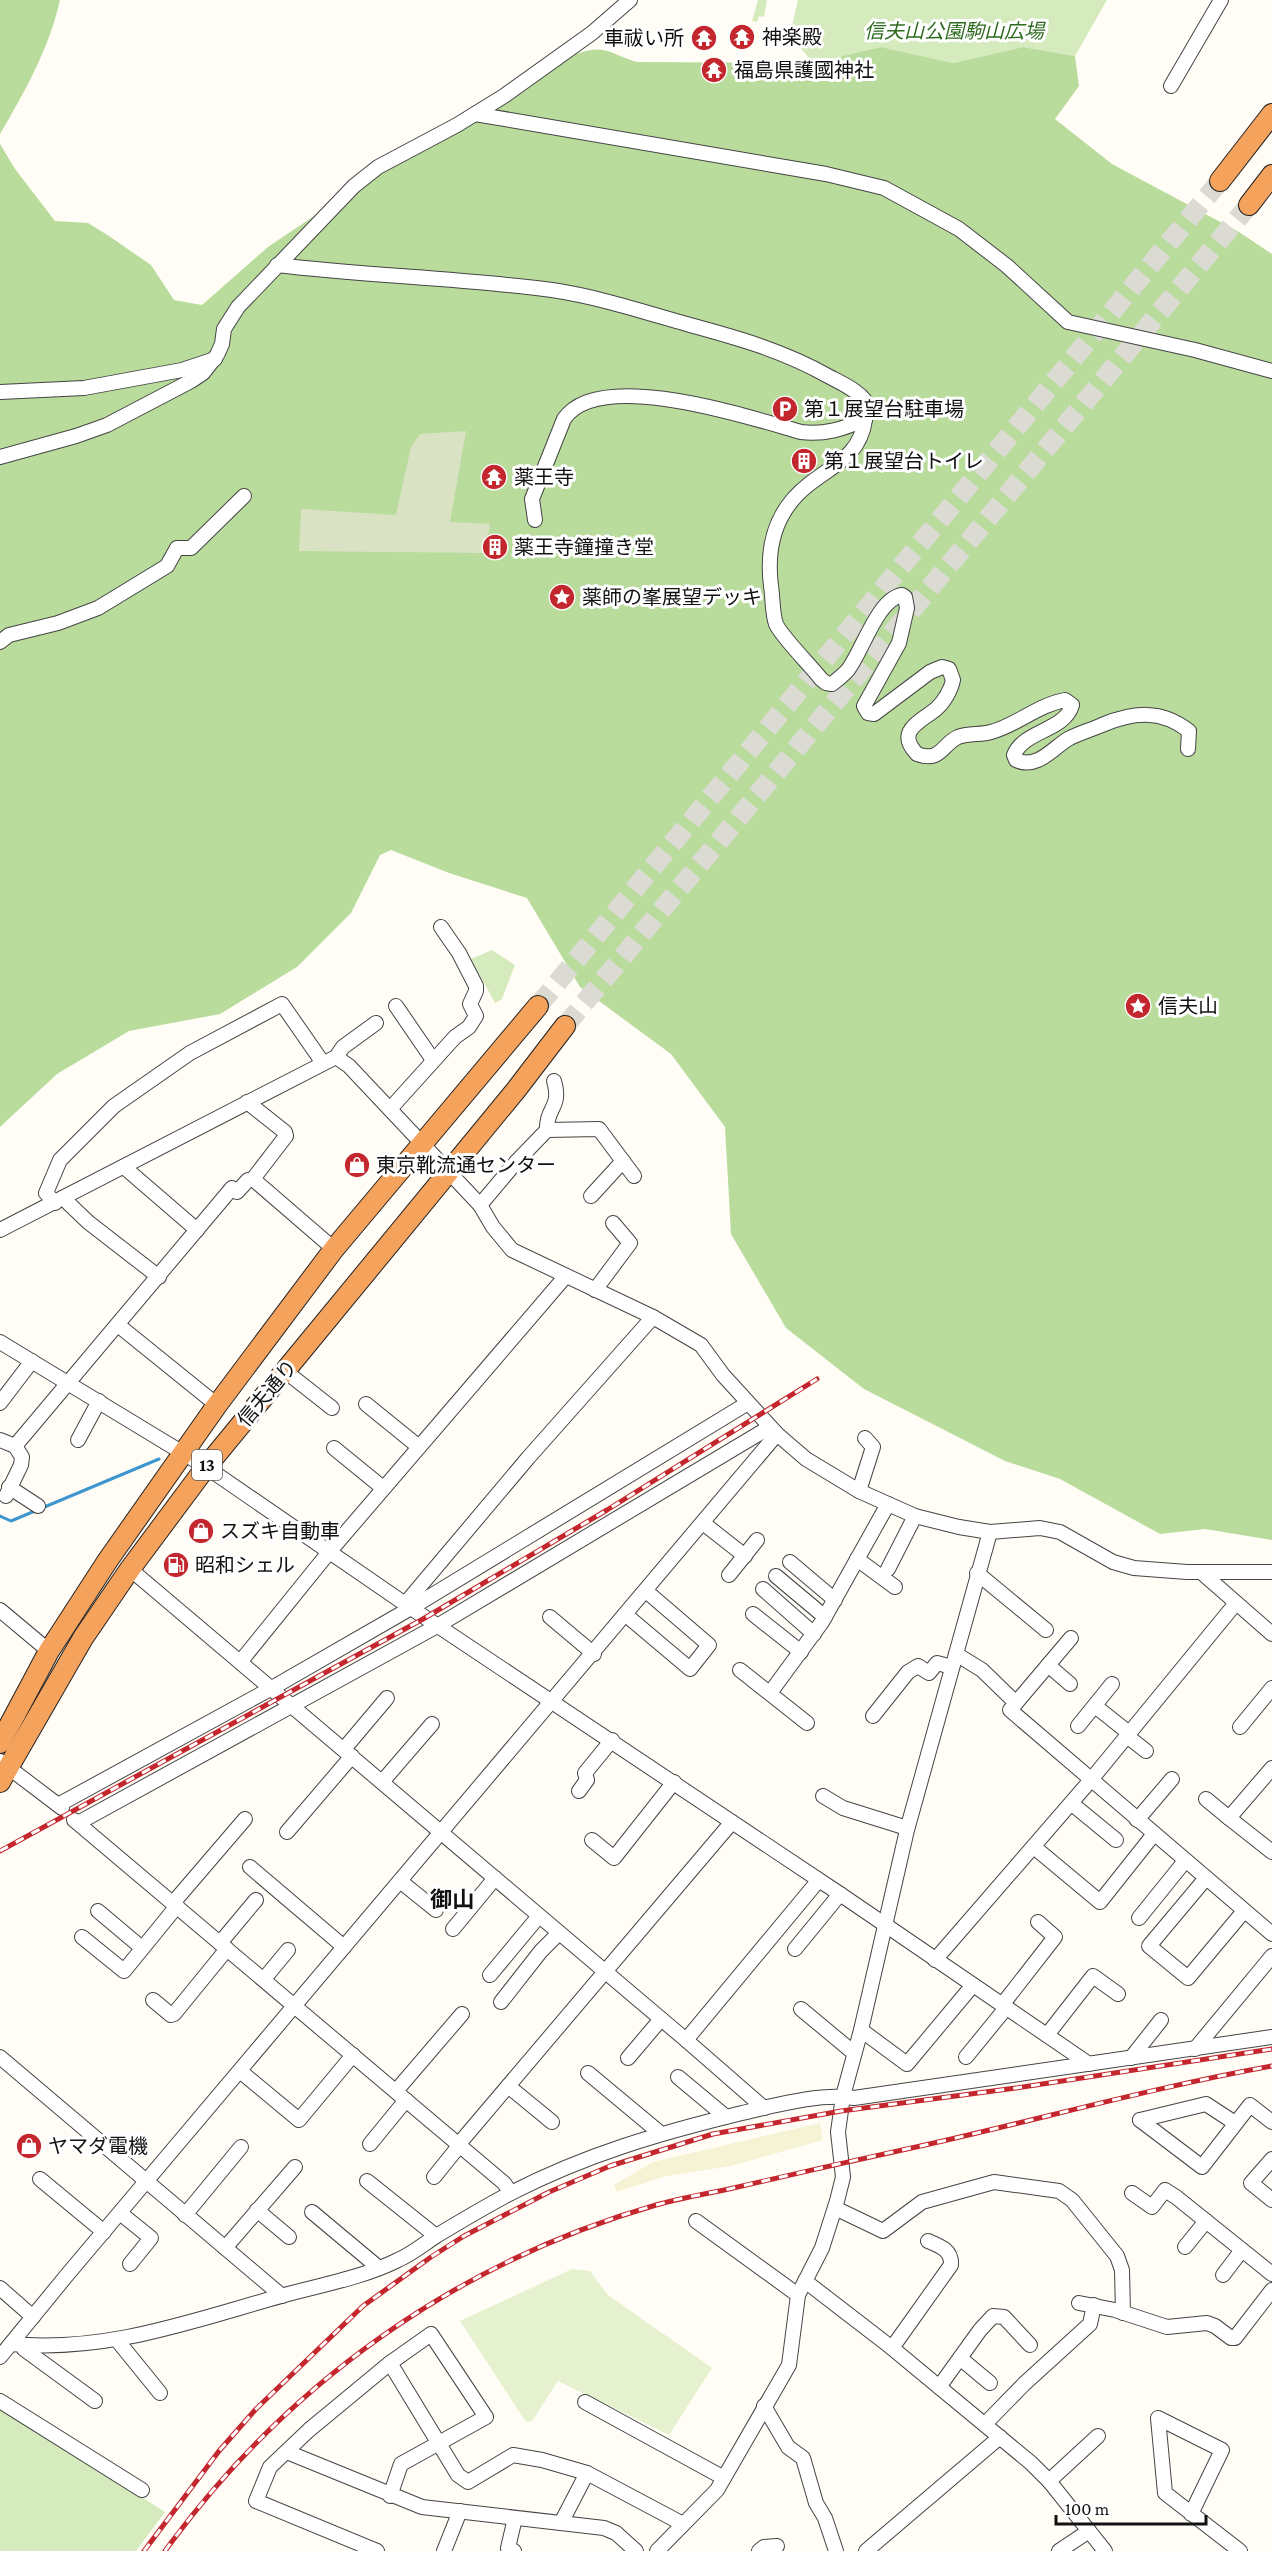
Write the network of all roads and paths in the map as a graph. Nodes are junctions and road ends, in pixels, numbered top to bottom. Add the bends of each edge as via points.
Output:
1 (630, 0) edge
2 (1221, 0) edge
3 (1171, 86) dead end
4 (475, 114) junction
5 (1272, 114) edge
6 (1272, 175) edge
7 (1220, 181) tunnel mouth
8 (1249, 205) tunnel mouth
9 (277, 265) junction
10 (215, 359) junction
11 (1272, 371) edge
12 (0, 392) edge
13 (865, 419) junction
14 (0, 457) edge
15 (244, 496) dead end
16 (535, 520) dead end
17 (0, 642) edge
18 (1188, 749) dead end
19 (441, 927) dead end
20 (396, 1006) dead end
21 (538, 1006) tunnel mouth
22 (376, 1023) dead end
23 (565, 1026) tunnel mouth
24 (336, 1057) junction
25 (433, 1060) junction
26 (323, 1063) junction
27 (554, 1081) dead end
28 (247, 1102) junction
29 (390, 1109) junction
30 (547, 1130) junction
31 (422, 1145) junction
32 (623, 1161) junction
33 (124, 1167) junction
34 (448, 1172) junction
35 (634, 1176) dead end
36 (254, 1179) junction
37 (591, 1196) dead end
38 (59, 1200) junction
39 (480, 1205) junction
40 (613, 1223) dead end
41 (0, 1230) edge
42 (197, 1230) junction
43 (334, 1249) junction
44 (159, 1277) junction
45 (565, 1277) junction
46 (595, 1290) junction
47 (653, 1317) junction
48 (118, 1325) junction
49 (0, 1342) edge
50 (32, 1361) junction
51 (285, 1371) junction
52 (69, 1382) junction
53 (99, 1401) junction
54 (0, 1403) edge
55 (748, 1403) junction
56 (366, 1404) dead end
57 (217, 1405) junction
58 (332, 1408) dead end
59 (774, 1431) junction
60 (865, 1438) dead end
61 (0, 1440) edge
62 (78, 1440) dead end
63 (15, 1446) junction
64 (419, 1447) junction
65 (334, 1448) dead end
66 (182, 1454) junction
67 (206, 1467) junction
68 (383, 1488) junction
69 (859, 1491) junction
70 (888, 1504) junction
71 (38, 1506) dead end
72 (915, 1516) junction
73 (703, 1523) junction
74 (990, 1532) junction
75 (757, 1540) dead end
76 (330, 1551) junction
77 (745, 1556) junction
78 (857, 1559) junction
79 (790, 1562) dead end
80 (130, 1569) junction
81 (888, 1569) dead end
82 (1201, 1572) junction
83 (1272, 1572) edge
84 (977, 1573) junction
85 (729, 1575) dead end
86 (776, 1576) dead end
87 (896, 1587) dead end
88 (763, 1589) dead end
89 (646, 1591) junction
90 (835, 1600) junction
91 (1236, 1603) junction
92 (408, 1606) junction
93 (0, 1610) edge
94 (753, 1614) dead end
95 (626, 1615) junction
96 (550, 1617) dead end
97 (825, 1617) junction
98 (437, 1626) junction
99 (1046, 1630) dead end
100 (814, 1634) junction
101 (1272, 1634) edge
102 (1071, 1638) dead end
103 (49, 1651) junction
104 (801, 1652) junction
105 (594, 1654) junction
106 (241, 1661) junction
107 (954, 1661) junction
108 (1048, 1665) junction
109 (740, 1670) dead end
110 (1070, 1684) dead end
111 (1112, 1684) dead end
112 (272, 1688) junction
113 (1272, 1688) edge
114 (770, 1693) junction
115 (387, 1698) dead end
116 (553, 1701) junction
117 (1016, 1703) junction
118 (293, 1705) junction
119 (1095, 1706) junction
120 (873, 1716) dead end
121 (807, 1723) dead end
122 (432, 1724) dead end
123 (1078, 1726) dead end
124 (1240, 1727) dead end
125 (1128, 1734) junction
126 (612, 1740) junction
127 (0, 1743) edge
128 (1146, 1751) dead end
129 (348, 1753) junction
130 (1272, 1768) edge
131 (3, 1770) edge
132 (1172, 1779) dead end
133 (1090, 1781) junction
134 (382, 1782) junction
135 (674, 1782) junction
136 (579, 1791) dead end
137 (823, 1796) dead end
138 (1206, 1799) dead end
139 (1071, 1803) junction
140 (245, 1818) dead end
141 (1229, 1818) junction
142 (1137, 1820) junction
143 (732, 1822) junction
144 (907, 1828) junction
145 (287, 1832) dead end
146 (441, 1833) junction
147 (1154, 1834) junction
148 (592, 1840) dead end
149 (1116, 1840) dead end
150 (1034, 1847) junction
151 (1272, 1852) edge
152 (1185, 1860) junction
153 (250, 1867) dead end
154 (495, 1878) junction
155 (1206, 1878) junction
156 (400, 1881) junction
157 (818, 1881) junction
158 (840, 1894) junction
159 (256, 1900) dead end
160 (175, 1905) junction
161 (436, 1910) dead end
162 (98, 1911) dead end
163 (1244, 1911) junction
164 (539, 1916) junction
165 (1139, 1918) dead end
166 (1038, 1922) dead end
167 (885, 1924) junction
168 (453, 1929) dead end
169 (559, 1933) junction
170 (1272, 1934) edge
171 (82, 1937) dead end
172 (224, 1946) junction
173 (344, 1947) junction
174 (142, 1948) junction
175 (795, 1948) dead end
176 (288, 1950) dead end
177 (1272, 1956) edge
178 (935, 1960) junction
179 (604, 1972) junction
180 (490, 1975) dead end
181 (264, 1979) junction
182 (973, 1985) junction
183 (1118, 1994) dead end
184 (153, 2000) dead end
185 (501, 2002) dead end
186 (295, 2006) junction
187 (1004, 2007) junction
188 (801, 2009) dead end
189 (462, 2013) dead end
190 (661, 2019) junction
191 (1161, 2020) dead end
192 (861, 2030) junction
193 (1047, 2035) junction
194 (1272, 2037) edge
195 (686, 2040) junction
196 (1195, 2049) junction
197 (854, 2053) junction
198 (353, 2055) junction
199 (0, 2057) edge
200 (966, 2057) dead end
201 (628, 2058) dead end
202 (1131, 2058) junction
203 (1089, 2064) junction
204 (240, 2071) junction
205 (588, 2073) dead end
206 (678, 2077) dead end
207 (508, 2086) junction
208 (401, 2095) junction
209 (843, 2096) junction
210 (764, 2108) junction
211 (726, 2117) junction
212 (552, 2122) dead end
213 (1272, 2122) edge
214 (1235, 2123) junction
215 (660, 2133) junction
216 (370, 2144) dead end
217 (459, 2145) junction
218 (241, 2147) dead end
219 (1272, 2159) edge
220 (295, 2167) dead end
221 (434, 2177) dead end
222 (40, 2179) dead end
223 (367, 2181) dead end
224 (146, 2182) junction
225 (511, 2193) junction
226 (1132, 2193) dead end
227 (1272, 2200) edge
228 (835, 2208) junction
229 (258, 2211) junction
230 (312, 2212) dead end
231 (120, 2213) junction
232 (185, 2215) junction
233 (696, 2221) dead end
234 (1206, 2221) junction
235 (104, 2232) junction
236 (290, 2236) dead end
237 (436, 2236) junction
238 (928, 2241) dead end
239 (1185, 2247) dead end
240 (225, 2248) junction
241 (1242, 2250) junction
242 (130, 2264) dead end
243 (379, 2268) junction
244 (1272, 2274) edge
245 (1223, 2275) dead end
246 (805, 2281) junction
247 (0, 2288) edge
248 (1272, 2290) edge
249 (798, 2295) junction
250 (282, 2296) junction
251 (1079, 2303) dead end
252 (1094, 2305) junction
253 (1123, 2313) junction
254 (33, 2317) junction
255 (117, 2340) junction
256 (17, 2344) junction
257 (1030, 2345) dead end
258 (892, 2348) junction
259 (0, 2357) edge
260 (960, 2358) junction
261 (390, 2363) junction
262 (990, 2383) dead end
263 (939, 2387) junction
264 (160, 2393) dead end
265 (0, 2401) edge
266 (95, 2401) dead end
267 (585, 2402) dead end
268 (764, 2406) junction
269 (985, 2424) junction
270 (1098, 2436) dead end
271 (1000, 2437) junction
272 (439, 2442) junction
273 (287, 2452) junction
274 (587, 2474) junction
275 (724, 2478) junction
276 (1049, 2481) junction
277 (142, 2490) dead end
278 (390, 2496) junction
279 (460, 2511) junction
280 (1191, 2514) junction
281 (515, 2518) junction
282 (561, 2523) junction
283 (683, 2524) junction
284 (1089, 2530) junction
285 (754, 2535) dead end
286 (767, 2548) edge
287 (377, 2551) edge
288 (444, 2551) edge
289 (514, 2551) edge
290 (636, 2551) edge
291 (657, 2551) edge
292 (836, 2551) edge
293 (866, 2551) edge
294 (1059, 2551) edge
295 (1105, 2551) edge
296 (1240, 2551) edge

1 - 4 street via 592,33
2 - 3 street
4 - 9 street via 378,167 354,186
4 - 11 street via 826,174 884,188 959,229 1007,266 1068,322
5 - 7 highway
6 - 8 highway
9 - 10 street via 238,307 224,329
9 - 13 street via 490,283 601,300 785,353 866,401 869,410
10 - 12 street via 182,370 84,388
10 - 14 street via 191,381 107,425
13 - 16 street via 817,434 673,400 639,396 592,399 570,411 564,419 532,499
13 - 18 street via 861,437 839,465 807,486 794,500 778,522 769,551 775,622 821,679 832,684 848,670 878,617 892,599 902,595 907,608 899,643 864,706 874,714 930,672 942,667 949,669 953,680 944,699 909,733 912,747 918,753 938,754 958,737 992,732 1065,700 1072,705 1066,716 1024,741 1016,750 1016,760 1034,762 1071,738 1121,717 1142,714 1179,723 1189,731
15 - 17 street via 202,539 191,548 177,548 167,566 134,588 98,608 9,635
19 - 25 street via 476,986 470,1004 476,1016
20 - 25 street
21 - 31 highway, 信夫通り / 13
22 - 24 street via 343,1047
23 - 34 highway, 信夫通り / 13
24 - 26 street
24 - 29 street via 350,1066
25 - 29 street
26 - 28 street
26 - 38 street via 282,1004 222,1034 114,1106 60,1160 46,1192
27 - 30 street via 558,1095
28 - 33 street
28 - 36 street via 286,1136
29 - 31 street
30 - 32 street via 599,1129
30 - 39 street
31 - 34 street
31 - 43 highway, 信夫通り / 13
32 - 35 street
32 - 37 street
33 - 38 street
33 - 42 street
34 - 39 street
34 - 51 highway, 信夫通り / 13
36 - 42 street via 237,1192 232,1188
36 - 43 street
38 - 41 street
38 - 44 street
39 - 45 street via 512,1250
40 - 46 street via 630,1243
42 - 44 street
43 - 57 highway, 信夫通り / 13
44 - 48 street
45 - 46 street
45 - 64 street
46 - 47 street
47 - 55 street via 701,1345
47 - 92 street via 528,1458
48 - 52 street
48 - 57 street
49 - 50 street
50 - 52 street
50 - 54 street
51 - 58 street
51 - 67 highway, 信夫通り / 13
52 - 53 street
52 - 63 street
53 - 62 street
53 - 66 street
55 - 59 street
55 - 92 street
56 - 64 street
57 - 66 highway, 信夫通り / 13
59 - 69 street via 820,1469
59 - 73 street
59 - 98 street
60 - 69 street via 873,1447
61 - 63 street
63 - 71 street via 22,1460 7,1491
64 - 68 street
65 - 68 street
66 - 67 street
66 - 103 highway, 信夫通り / 13
67 - 76 street
67 - 80 highway, 信夫通り / 13
68 - 76 street
69 - 70 street
70 - 72 street
70 - 78 street
72 - 74 street
72 - 81 street
73 - 77 street
73 - 89 street
74 - 82 street via 1040,1528 1067,1536 1113,1563 1157,1571
74 - 84 street
75 - 77 street
76 - 92 street
76 - 106 street
77 - 85 street
78 - 87 street
78 - 90 street
79 - 90 street
80 - 106 street
80 - 131 highway, 信夫通り / 13
82 - 83 street
82 - 91 street
84 - 99 street
84 - 107 street
86 - 97 street
88 - 100 street
89 - 95 street
89 - 95 street via 709,1645 690,1669
90 - 97 street
91 - 101 street
91 - 125 street
92 - 98 street
92 - 112 street
93 - 103 street
94 - 104 street
95 - 105 street
96 - 105 street
97 - 100 street
98 - 116 street
98 - 118 street
100 - 104 street
102 - 108 street
103 - 127 highway, 信夫通り / 13
104 - 114 street
105 - 116 street
106 - 112 street
107 - 117 street via 982,1670
107 - 120 street via 937,1663 929,1673 918,1666 908,1672
107 - 144 street
108 - 110 street
108 - 117 street
109 - 114 street
111 - 119 street
112 - 118 street
112 - 131 street via 60,1806
113 - 124 street
114 - 121 street
115 - 129 street
116 - 126 street
116 - 146 street
117 - 133 street via 1010,1710
118 - 129 street
118 - 160 street via 76,1821
119 - 123 street
119 - 125 street
122 - 134 street
125 - 128 street
125 - 133 street
126 - 135 street
126 - 136 street via 585,1773 587,1780
129 - 134 street
129 - 145 street
130 - 141 street
132 - 142 street
133 - 139 street
133 - 142 street
134 - 146 street
135 - 143 street
135 - 148 street via 614,1858
137 - 144 street via 843,1808
138 - 141 street
139 - 149 street
139 - 150 street
140 - 160 street
141 - 151 street
142 - 147 street
143 - 157 street
143 - 179 street
144 - 167 street
146 - 154 street
146 - 156 street
147 - 150 street via 1100,1902
147 - 152 street
150 - 178 street
152 - 155 street
152 - 165 street
153 - 173 street
154 - 164 street
154 - 168 street
155 - 163 street
155 - 163 street via 1149,1946 1188,1978
156 - 161 street
156 - 173 street
157 - 158 street
157 - 195 street
158 - 167 street
158 - 175 street
159 - 172 street
160 - 172 street
160 - 174 street
162 - 174 street
163 - 170 street
164 - 169 street
164 - 180 street
166 - 187 street via 1055,1938
167 - 178 street
167 - 192 street
169 - 179 street
169 - 185 street
171 - 174 street via 124,1971
172 - 181 street
172 - 184 street via 174,2014
173 - 186 street
176 - 181 street
177 - 196 street
178 - 182 street
179 - 190 street
179 - 207 street
181 - 186 street
182 - 187 street
182 - 192 street via 907,2064
183 - 193 street via 1093,1976
186 - 198 street
186 - 204 street
187 - 193 street
187 - 200 street
188 - 197 street
189 - 208 street
190 - 195 street
190 - 201 street
191 - 202 street
192 - 197 street
193 - 203 street
194 - 196 street
195 - 210 street
196 - 202 street
197 - 209 street
198 - 204 street via 299,2120
198 - 208 street
199 - 224 street
202 - 203 street
203 - 209 street via 854,2098
204 - 224 street
205 - 215 street
206 - 211 street
207 - 212 street
207 - 217 street
208 - 216 street
208 - 217 street
209 - 210 street
209 - 228 street via 838,2132 843,2177
210 - 211 street
211 - 215 street
213 - 214 street via 1250,2105
214 - 214 street via 1202,2167 1140,2120 1206,2104
215 - 225 street via 609,2149
217 - 221 street
217 - 225 street
218 - 232 street
219 - 227 street via 1251,2183
220 - 229 street
222 - 235 street
223 - 237 street
224 - 231 street
224 - 232 street
225 - 237 street
226 - 234 street via 1152,2207 1165,2190
228 - 246 street via 822,2248
228 - 253 street via 883,2231 922,2202 994,2182 1059,2191 1072,2200 1117,2256 1122,2270
229 - 236 street
229 - 240 street
230 - 243 street
231 - 235 street
231 - 242 street via 151,2238
232 - 240 street
233 - 249 street
234 - 239 street
234 - 241 street
235 - 254 street
237 - 243 street via 400,2260
238 - 258 street via 944,2248 951,2265
240 - 250 street
241 - 244 street
241 - 245 street
243 - 250 street
246 - 249 street
246 - 258 street
247 - 254 street
248 - 253 street via 1235,2338 1207,2323 1167,2327
249 - 268 street via 789,2366
250 - 255 street
251 - 252 street
252 - 253 street
252 - 269 street via 1090,2324
254 - 256 street
255 - 256 street via 60,2346
255 - 264 street
256 - 259 street
256 - 266 street
257 - 260 street via 1004,2317 993,2316
258 - 263 street
260 - 262 street
260 - 263 street
261 - 272 street
261 - 272 street via 431,2334 486,2417
261 - 273 street
263 - 269 street
265 - 277 street
267 - 275 street
268 - 275 street
268 - 292 street via 788,2447 803,2458
269 - 271 street
270 - 276 street
271 - 276 street
271 - 293 street
272 - 274 street via 458,2475 468,2482 513,2455
272 - 278 street via 401,2464
273 - 278 street
273 - 287 street via 270,2467 256,2501
274 - 282 street
274 - 283 street
275 - 283 street via 708,2501
276 - 284 street
278 - 279 street via 422,2508
279 - 281 street
279 - 288 street
280 - 280 street via 1165,2493 1158,2418 1222,2450
280 - 296 street
281 - 282 street
281 - 289 street via 508,2548
282 - 290 street via 616,2532
283 - 291 street
284 - 294 street
284 - 295 street
285 - 286 street

